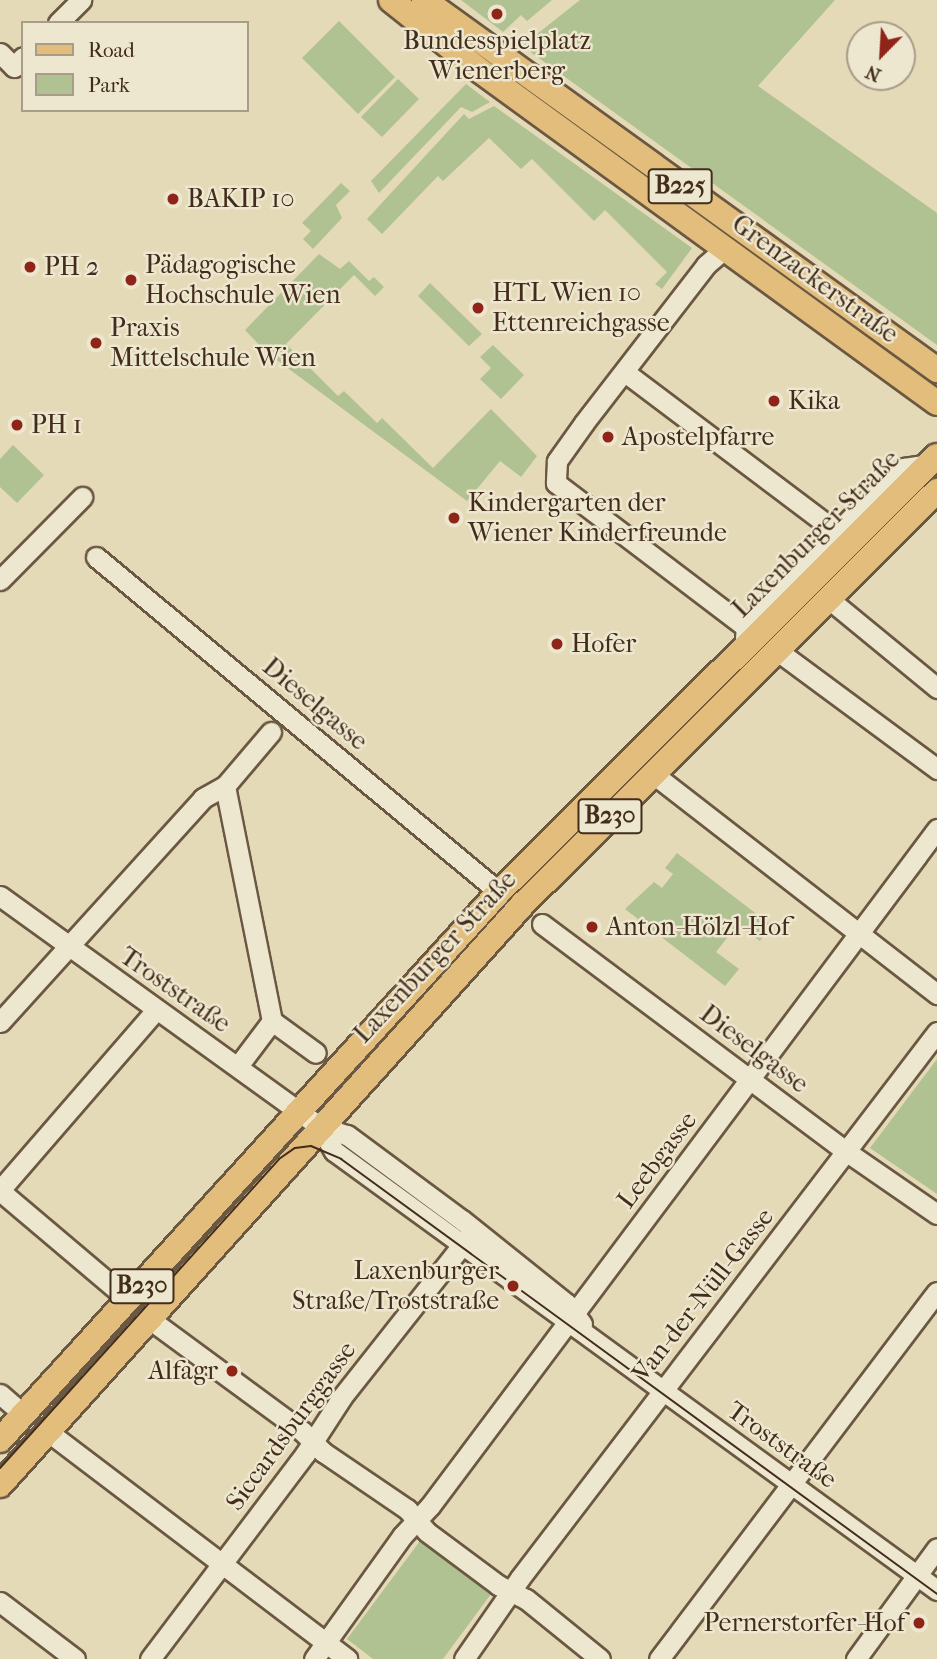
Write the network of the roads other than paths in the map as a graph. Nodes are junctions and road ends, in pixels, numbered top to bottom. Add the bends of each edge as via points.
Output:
1 (81, 0) edge
2 (391, 0) edge
3 (424, 0) edge
4 (60, 21) edge
5 (723, 250) junction
6 (937, 370) edge
7 (626, 373) junction
8 (937, 403) edge
9 (933, 460) edge
10 (937, 491) edge
11 (82, 497) dead end
12 (836, 531) junction
13 (96, 557) dead end
14 (0, 580) edge
15 (830, 600) junction
16 (745, 637) junction
17 (779, 652) junction
18 (937, 688) edge
19 (271, 732) dead end
20 (937, 769) edge
21 (652, 773) junction
22 (225, 786) junction
23 (937, 830) edge
24 (499, 892) junction
25 (0, 896) edge
26 (542, 924) dead end
27 (858, 933) junction
28 (69, 946) junction
29 (937, 994) edge
30 (156, 1010) junction
31 (272, 1021) junction
32 (0, 1022) edge
33 (937, 1032) edge
34 (316, 1053) dead end
35 (238, 1066) junction
36 (750, 1079) junction
37 (298, 1112) junction
38 (320, 1127) junction
39 (846, 1152) junction
40 (0, 1191) edge
41 (937, 1214) edge
42 (481, 1236) junction
43 (460, 1243) junction
44 (937, 1292) edge
45 (129, 1300) junction
46 (148, 1318) junction
47 (571, 1318) junction
48 (662, 1390) junction
49 (0, 1394) edge
50 (23, 1414) junction
51 (47, 1431) junction
52 (0, 1440) edge
53 (312, 1441) junction
54 (0, 1485) edge
55 (792, 1485) junction
56 (417, 1520) junction
57 (937, 1548) edge
58 (222, 1565) junction
59 (919, 1577) junction
60 (937, 1590) edge
61 (512, 1592) junction
62 (0, 1602) edge
63 (320, 1651) edge
64 (75, 1659) edge
65 (150, 1659) edge
66 (347, 1659) edge
67 (464, 1659) edge
68 (600, 1659) edge
69 (659, 1659) edge
70 (856, 1659) edge

1 - 4 street
2 - 5 main road, Grenzackerstraße / B225
3 - 6 main road, Grenzackerstraße / B225
5 - 7 street via 706,265
5 - 8 main road, Grenzackerstraße / B225
7 - 12 street
7 - 16 street via 557,461 556,482 639,545
9 - 12 street, Laxenburger Straße via 904,468
9 - 16 main road, Laxenburger Straße / B230
10 - 15 main road, Laxenburger Straße / B230
11 - 14 street
12 - 16 street, Laxenburger Straße
13 - 24 street, Dieselgasse
15 - 17 main road, Laxenburger Straße / B230
15 - 18 street
16 - 24 main road, Laxenburger Straße / B230
17 - 20 street
17 - 21 main road, Laxenburger Straße / B230
19 - 22 street
21 - 27 street
21 - 38 main road, Laxenburger Straße / B230 via 523,904
22 - 28 street via 204,798
22 - 31 street
23 - 27 street, Leebgasse
24 - 37 main road, Laxenburger Straße / B230
25 - 28 street, Troststraße
26 - 36 street, Dieselgasse
27 - 29 street
27 - 36 street, Leebgasse
28 - 30 street, Troststraße
28 - 32 street
30 - 35 street, Troststraße
30 - 40 street
31 - 34 street
31 - 35 street
33 - 39 street, Van-der-Nüll-Gasse
35 - 37 street, Troststraße
36 - 39 street, Dieselgasse
36 - 47 street, Leebgasse
37 - 38 street, Troststraße
37 - 45 main road, Laxenburger Straße / B230
38 - 42 street, Troststraße via 347,1135
38 - 43 street, Troststraße via 334,1151
38 - 46 main road, Laxenburger Straße / B230
39 - 41 street, Dieselgasse
39 - 48 street, Van-der-Nüll-Gasse
40 - 45 street
42 - 43 street via 469,1235
42 - 47 street, Troststraße
43 - 47 street, Troststraße
43 - 53 street, Siccardsburggasse
44 - 55 street
45 - 50 main road, Laxenburger Straße / B230
46 - 51 main road, Laxenburger Straße / B230
46 - 53 street
47 - 48 street, Troststraße
47 - 56 street, Leebgasse
48 - 55 street, Troststraße
48 - 61 street, Van-der-Nüll-Gasse
49 - 50 street
50 - 52 main road, Laxenburger Straße / B230
51 - 54 main road, Laxenburger Straße / B230
51 - 58 street
53 - 56 street
53 - 58 street, Siccardsburggasse
55 - 59 street, Troststraße
55 - 69 street
56 - 61 street
56 - 63 street, Leebgasse
57 - 59 street
58 - 63 street
58 - 65 street, Siccardsburggasse
59 - 60 street, Troststraße
59 - 70 street
61 - 67 street, Van-der-Nüll-Gasse
61 - 68 street
62 - 64 street
63 - 66 street

